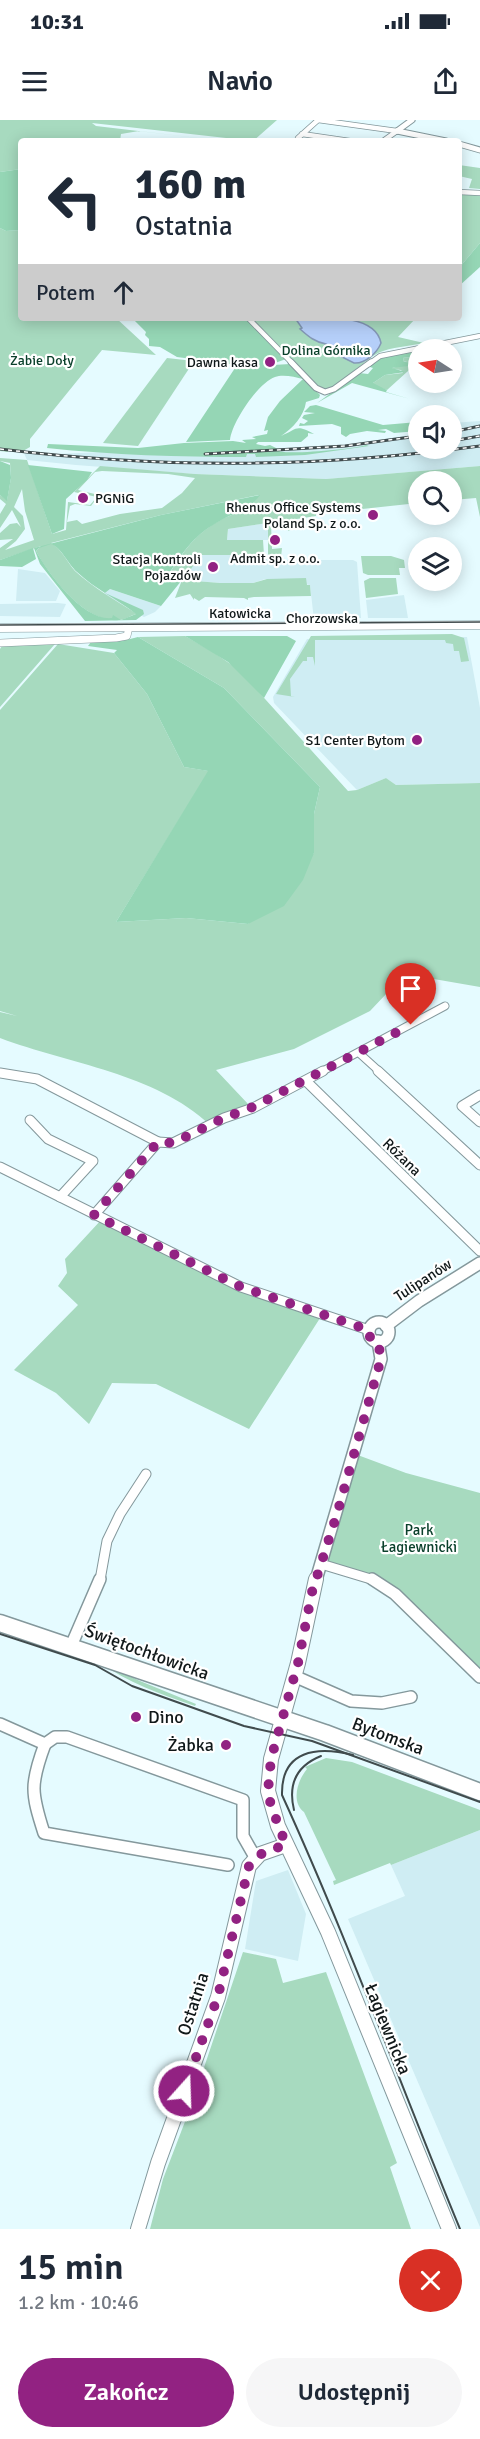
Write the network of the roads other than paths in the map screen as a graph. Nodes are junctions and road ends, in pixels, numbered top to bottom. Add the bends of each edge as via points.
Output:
1 (318, 120) edge
2 (412, 120) edge
3 (397, 131) junction
4 (302, 134) junction
5 (298, 138) dead end
6 (329, 138) edge
7 (387, 138) edge
8 (431, 138) edge
9 (462, 145) edge
10 (480, 150) edge
11 (462, 192) edge
12 (480, 193) edge
13 (251, 321) edge
14 (480, 336) edge
15 (480, 625) edge
16 (132, 629) junction
17 (0, 630) edge
18 (480, 630) edge
19 (0, 642) edge
20 (445, 1006) dead end
21 (358, 1053) junction
22 (0, 1073) edge
23 (306, 1080) junction
24 (480, 1095) edge
25 (30, 1120) dead end
26 (480, 1122) edge
27 (158, 1142) junction
28 (480, 1165) edge
29 (0, 1167) edge
30 (60, 1197) junction
31 (94, 1215) junction
32 (480, 1251) edge
33 (480, 1263) edge
34 (386, 1326) junction
35 (369, 1330) junction
36 (378, 1341) junction
37 (146, 1474) dead end
38 (321, 1564) junction
39 (0, 1623) edge
40 (71, 1646) junction
41 (294, 1676) junction
42 (480, 1677) edge
43 (411, 1697) dead end
44 (281, 1719) junction
45 (0, 1724) edge
46 (45, 1744) junction
47 (480, 1792) edge
48 (286, 1845) junction
49 (255, 1857) junction
50 (228, 1865) dead end
51 (138, 2229) edge
52 (449, 2229) edge

1 - 3 street
1 - 4 street
2 - 3 street
3 - 7 street
3 - 8 street
4 - 5 street
4 - 6 street
9 - 10 street
11 - 12 street
13 - 14 street via 316,388 325,392 380,356
15 - 16 main road, Katowicka
16 - 17 main road, Chorzowska
16 - 18 main road, Chorzowska
16 - 19 street, Chorzowska via 127,636 116,638
20 - 21 street
21 - 23 street
21 - 28 street
22 - 27 street via 37,1079
23 - 27 street via 173,1143
23 - 32 street, Różana
24 - 26 street via 462,1106
25 - 30 street via 48,1139 93,1161
27 - 31 street
29 - 30 street
30 - 31 street
31 - 35 street via 241,1287
33 - 34 street, Tulipanów
34 - 35 street via 377,1324
34 - 36 street via 389,1336
35 - 36 street via 370,1337
36 - 38 street via 381,1359
37 - 40 street via 107,1540 99,1584
38 - 41 street
38 - 42 street via 371,1578 395,1594
39 - 40 main road, Świętochłowicka
40 - 44 main road, Świętochłowicka
41 - 43 street via 351,1701 382,1703
41 - 44 street
44 - 47 main road, Bytomska
44 - 48 street via 268,1791
45 - 46 street
46 - 49 street via 55,1737 67,1737 243,1800 242,1838
46 - 50 street via 31,1786 44,1833
48 - 49 street
48 - 52 street, Łagiewnicka via 324,1922
49 - 51 street, Ostatnia via 244,1879 218,1996

